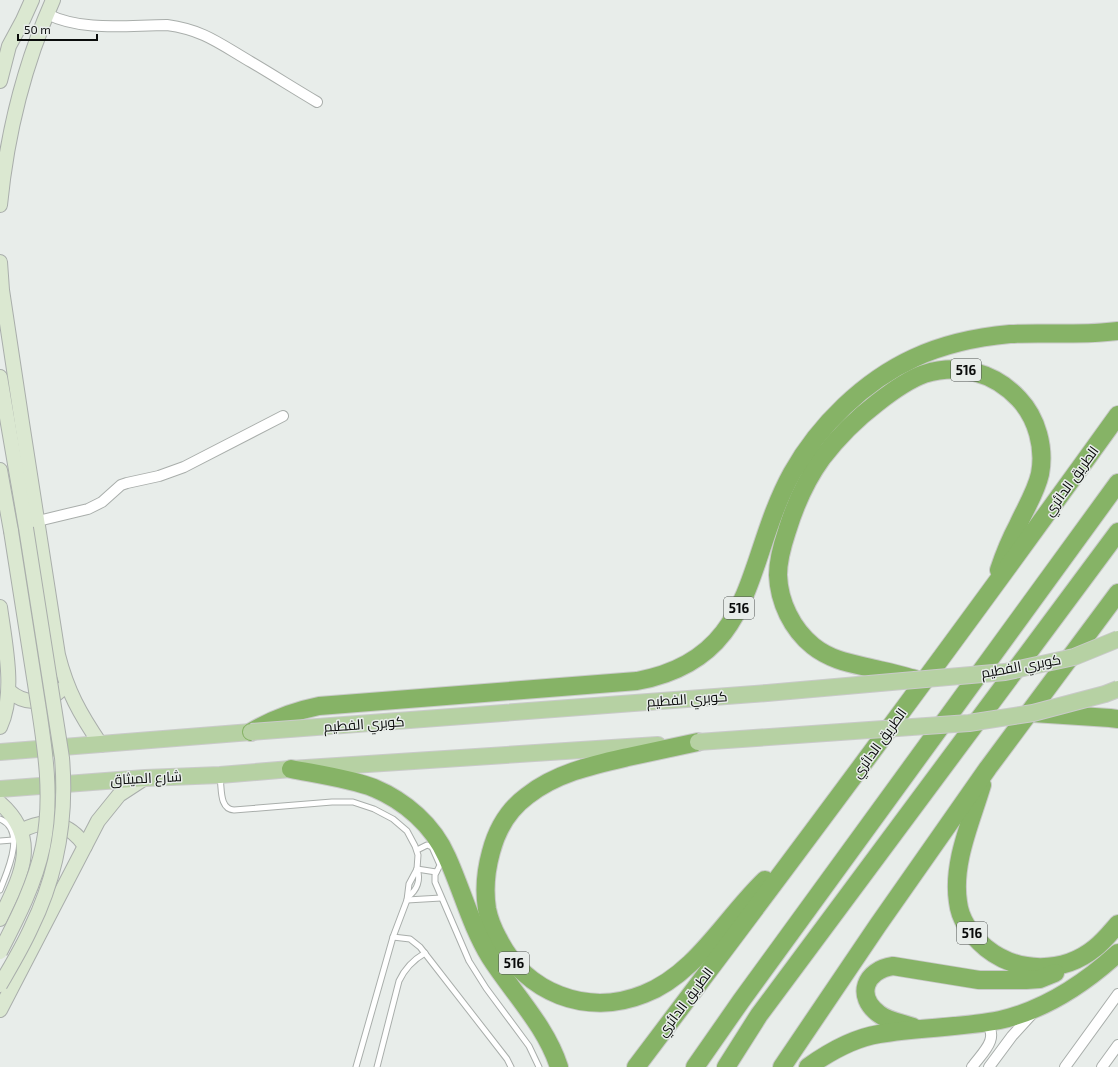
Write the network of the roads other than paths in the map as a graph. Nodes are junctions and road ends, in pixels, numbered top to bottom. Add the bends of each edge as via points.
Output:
1 (32, 0) edge
2 (53, 0) edge
3 (47, 14) junction
4 (4, 46) edge
5 (0, 81) edge
6 (317, 102) dead end
7 (0, 205) edge
8 (0, 262) edge
9 (1118, 331) edge
10 (0, 377) edge
11 (1118, 415) edge
12 (283, 416) dead end
13 (0, 470) edge
14 (1118, 483) edge
15 (32, 525) junction
16 (1118, 532) edge
17 (992, 591) junction
18 (1118, 593) edge
19 (0, 607) edge
20 (1118, 639) edge
21 (915, 679) junction
22 (66, 683) junction
23 (1118, 689) edge
24 (9, 690) junction
25 (1032, 713) junction
26 (1118, 720) edge
27 (0, 727) edge
28 (251, 732) junction
29 (698, 742) junction
30 (101, 745) junction
31 (0, 752) edge
32 (291, 768) junction
33 (988, 768) junction
34 (220, 775) junction
35 (145, 778) junction
36 (0, 789) edge
37 (0, 803) edge
38 (0, 819) edge
39 (17, 836) junction
40 (0, 841) edge
41 (806, 842) junction
42 (85, 846) junction
43 (417, 850) junction
44 (417, 869) junction
45 (436, 872) junction
46 (0, 890) edge
47 (441, 898) junction
48 (407, 899) junction
49 (0, 919) edge
50 (1118, 924) edge
51 (394, 937) junction
52 (0, 952) edge
53 (425, 953) junction
54 (1118, 953) edge
55 (1078, 958) junction
56 (0, 985) edge
57 (1118, 994) edge
58 (1040, 1006) junction
59 (0, 1010) edge
60 (985, 1022) junction
61 (920, 1029) junction
62 (1118, 1045) edge
63 (356, 1067) edge
64 (377, 1067) edge
65 (511, 1067) edge
66 (539, 1067) edge
67 (559, 1067) edge
68 (636, 1067) edge
69 (695, 1067) edge
70 (726, 1067) edge
71 (782, 1067) edge
72 (808, 1067) edge
73 (972, 1067) edge
74 (989, 1067) edge
75 (1064, 1067) edge
76 (1102, 1067) edge

1 - 4 main road via 23,20
2 - 3 main road
3 - 6 street via 82,25 167,25 200,32
3 - 7 main road via 15,112
4 - 5 main road
8 - 15 main road
9 - 28 highway, 516 via 1011,334 963,341 914,358 872,383 821,432 792,473 780,499 745,597 726,630 699,657 667,674 637,682 319,706 284,715
10 - 15 main road
11 - 17 highway, الطريق الدائري / 516
12 - 15 street via 184,467 121,485 102,502 88,509
13 - 52 main road, bridge via 44,742 48,784 43,845 32,885
14 - 69 highway via 740,1001
15 - 22 main road
15 - 56 main road, bridge via 62,758 63,811 58,849 45,895 25,940
16 - 70 highway via 759,1015
17 - 21 highway, 516 via 1040,475 1040,438 1034,420 1024,404 996,380 960,369 923,374 868,410 847,429 822,458 804,487 792,516 783,542 778,575 780,591 792,622 814,646 843,662
17 - 41 highway, الطريق الدائري / 516
18 - 33 highway, 516
19 - 24 main road
20 - 21 main road, كوبري الفطيم, bridge via 1074,657 1005,672
21 - 28 main road, كوبري الفطيم, bridge via 767,693
22 - 24 main road via 53,696 34,702 21,699
22 - 30 main road via 78,709
23 - 25 main road, bridge
24 - 27 main road via 6,711
25 - 26 highway, bridge
25 - 29 main road, bridge via 969,723
28 - 30 main road
29 - 32 main road
29 - 41 highway, 516 via 577,770 544,784 514,806 496,834 487,865 486,888 487,909 493,927 509,957 520,970 545,989 575,1000 606,1002 644,994 675,976 691,961 711,942 754,891
30 - 31 main road
32 - 34 main road, شارع الميثاق
32 - 67 highway, 516 via 373,788 406,806 425,824 447,856 479,936 490,956 539,1027
33 - 55 highway, 516 via 958,870 958,903 965,924 980,943 992,952 1020,965 1056,966
33 - 71 highway, 516
34 - 35 main road, شارع الميثاق
34 - 43 lane via 224,805 228,809 353,802 374,808 393,819 407,831
35 - 36 main road, شارع الميثاق
35 - 42 main road via 128,788 111,803
37 - 39 main road via 12,815
38 - 39 lane
39 - 40 lane
39 - 42 main road via 34,825 54,823 75,834
39 - 46 lane via 11,863
39 - 49 main road via 25,845 21,867 15,888
41 - 68 highway, الطريق الدائري / 516
42 - 59 main road
43 - 44 lane
43 - 45 lane via 425,845 432,847 439,862
44 - 45 lane
44 - 48 lane via 417,886
45 - 47 lane via 434,878
47 - 48 lane
47 - 66 lane via 478,977 529,1046
48 - 51 lane
50 - 55 highway, 516 via 1095,948
51 - 53 lane via 413,940
51 - 63 lane
53 - 64 lane via 409,965 399,981
53 - 65 lane
54 - 58 highway via 1080,985
55 - 61 highway via 1065,968 1040,979 978,980 893,966 874,973 868,980 866,994 872,1008 888,1019
57 - 75 street
58 - 60 highway via 1013,1016
58 - 74 street via 1012,1036
60 - 61 highway
60 - 73 street via 992,1031 991,1041
61 - 72 highway via 878,1034 859,1040 822,1057
62 - 76 street

